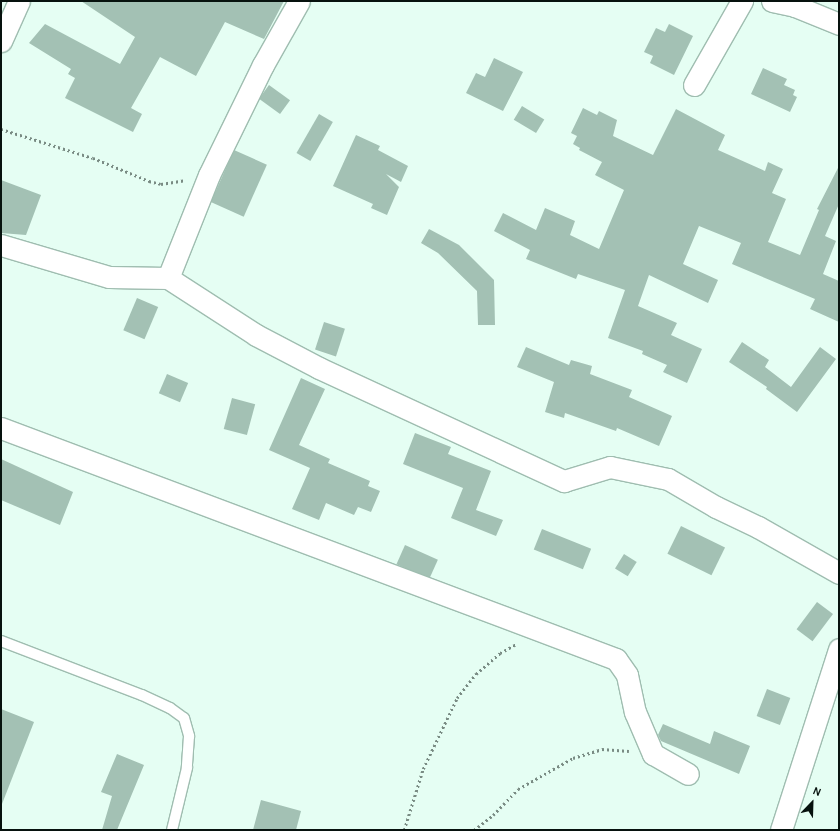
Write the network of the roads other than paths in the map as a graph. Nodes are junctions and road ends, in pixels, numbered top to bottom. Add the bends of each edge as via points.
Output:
1 (18, 1) edge
2 (299, 1) edge
3 (742, 1) edge
4 (772, 1) edge
5 (796, 4) edge
6 (839, 24) edge
7 (1, 41) edge
8 (694, 85) dead end
9 (1, 246) edge
10 (168, 278) junction
11 (1, 428) edge
12 (839, 573) edge
13 (1, 641) edge
14 (839, 649) edge
15 (688, 774) dead end
16 (172, 830) edge
17 (781, 830) edge

1 - 7 street
2 - 10 street via 263,65 210,175
3 - 8 street
4 - 5 street
5 - 6 street
9 - 10 street via 109,278
10 - 12 street via 256,335 319,368 558,479 564,481 610,467 668,479
11 - 15 street via 616,659 627,675 635,712 653,754
13 - 16 lane via 142,695 170,708 184,718 189,736 187,768
14 - 17 street

